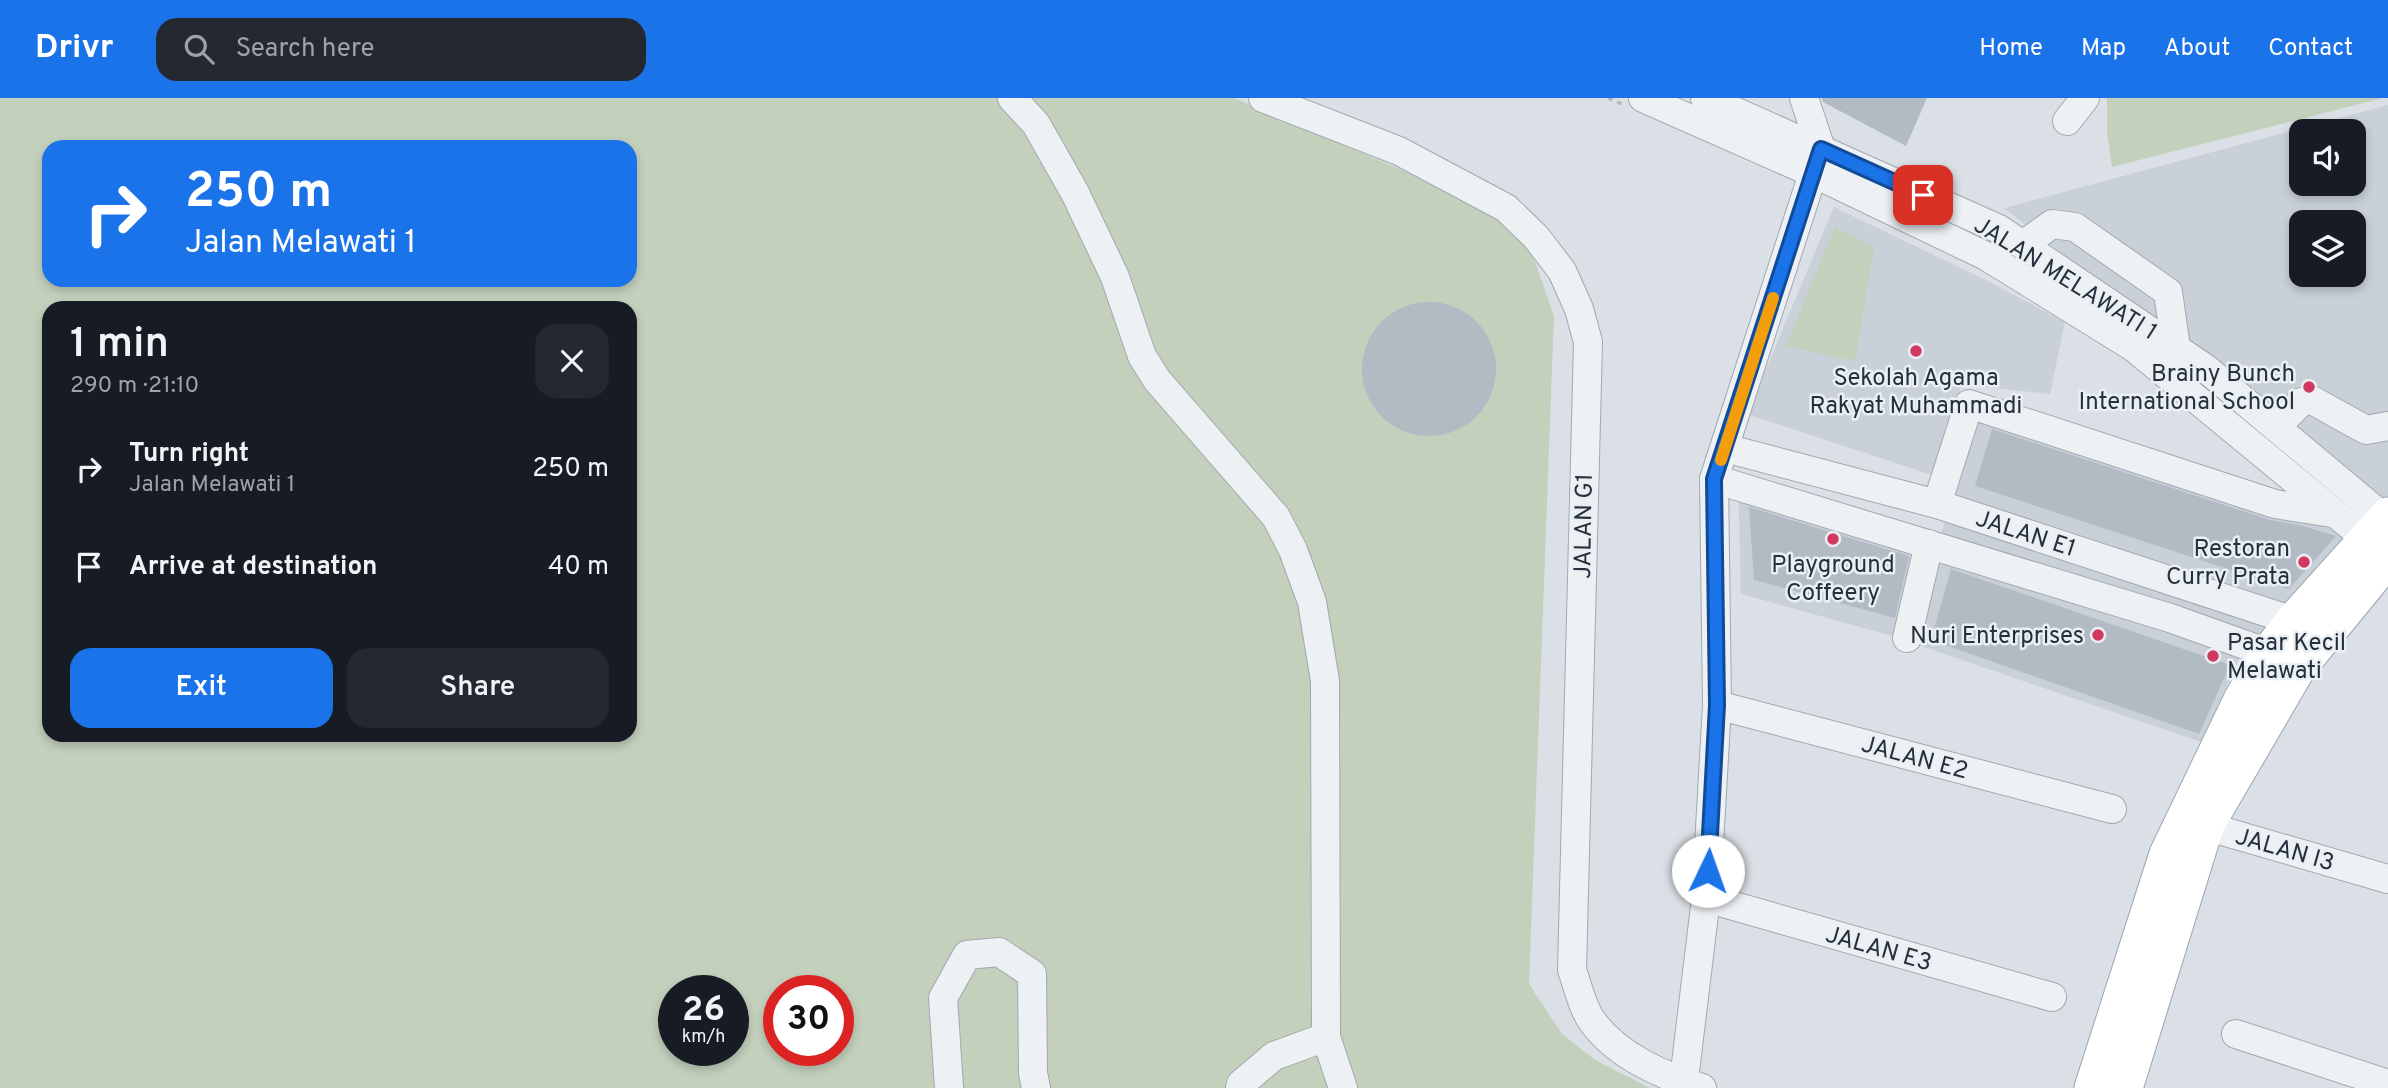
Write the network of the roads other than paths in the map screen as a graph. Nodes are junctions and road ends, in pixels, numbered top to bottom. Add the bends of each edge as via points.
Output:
1 (1012, 98) edge
2 (1263, 98) edge
3 (1643, 98) edge
4 (1705, 98) edge
5 (1804, 98) edge
6 (2085, 98) edge
7 (2067, 121) dead end
8 (1817, 161) junction
9 (2023, 245) junction
10 (2176, 348) junction
11 (2388, 426) edge
12 (2276, 427) junction
13 (1725, 448) junction
14 (1714, 479) junction
15 (1937, 504) junction
16 (2334, 514) junction
17 (2384, 535) edge
18 (1929, 544) junction
19 (2306, 631) junction
20 (1908, 638) dead end
21 (2282, 662) junction
22 (1717, 705) junction
23 (2112, 809) dead end
24 (2194, 822) junction
25 (2388, 879) edge
26 (1706, 898) junction
27 (2052, 997) dead end
28 (2236, 1034) dead end
29 (1325, 1037) junction
30 (2388, 1084) edge
31 (1689, 1086) edge
32 (949, 1088) edge
33 (1036, 1088) edge
34 (1240, 1088) edge
35 (1343, 1088) edge
36 (2092, 1088) edge
37 (2125, 1088) edge

1 - 29 street via 1036,124 1075,193 1115,277 1142,356 1157,380 1276,517 1312,602 1325,681
2 - 31 street, JALAN G1 via 1399,151 1506,208 1562,271 1579,309 1588,342 1572,970 1591,1020 1624,1054
3 - 8 street, JALAN MELAWATI 1
4 - 8 street
5 - 8 street
6 - 7 street
8 - 9 street, JALAN MELAWATI 1 via 1999,229
8 - 13 street
8 - 16 street, JALAN MELAWATI 1 via 1986,256 2133,347
9 - 10 street, JALAN MELAWATI 1
9 - 10 street via 2052,224 2075,227 2168,292
10 - 12 street, JALAN MELAWATI 1
11 - 12 street via 2366,430 2312,400 2301,402
12 - 17 street, JALAN MELAWATI 1
13 - 14 street
13 - 15 street, JALAN E1
14 - 18 street, JALAN E1
14 - 22 street
15 - 16 street via 1969,404 2275,504
15 - 19 street, JALAN E1
16 - 17 street, JALAN MELAWATI 1
17 - 19 main road
18 - 20 street
18 - 21 street, JALAN E1 via 2170,618
19 - 21 main road
21 - 24 main road
22 - 23 street, JALAN E2
22 - 26 street
24 - 25 street, JALAN I3
24 - 36 main road via 2166,854
24 - 37 main road
26 - 27 street, JALAN E3
26 - 31 street
28 - 30 street
29 - 34 street via 1274,1056
29 - 35 street
32 - 33 street via 943,998 967,955 999,951 1032,974

